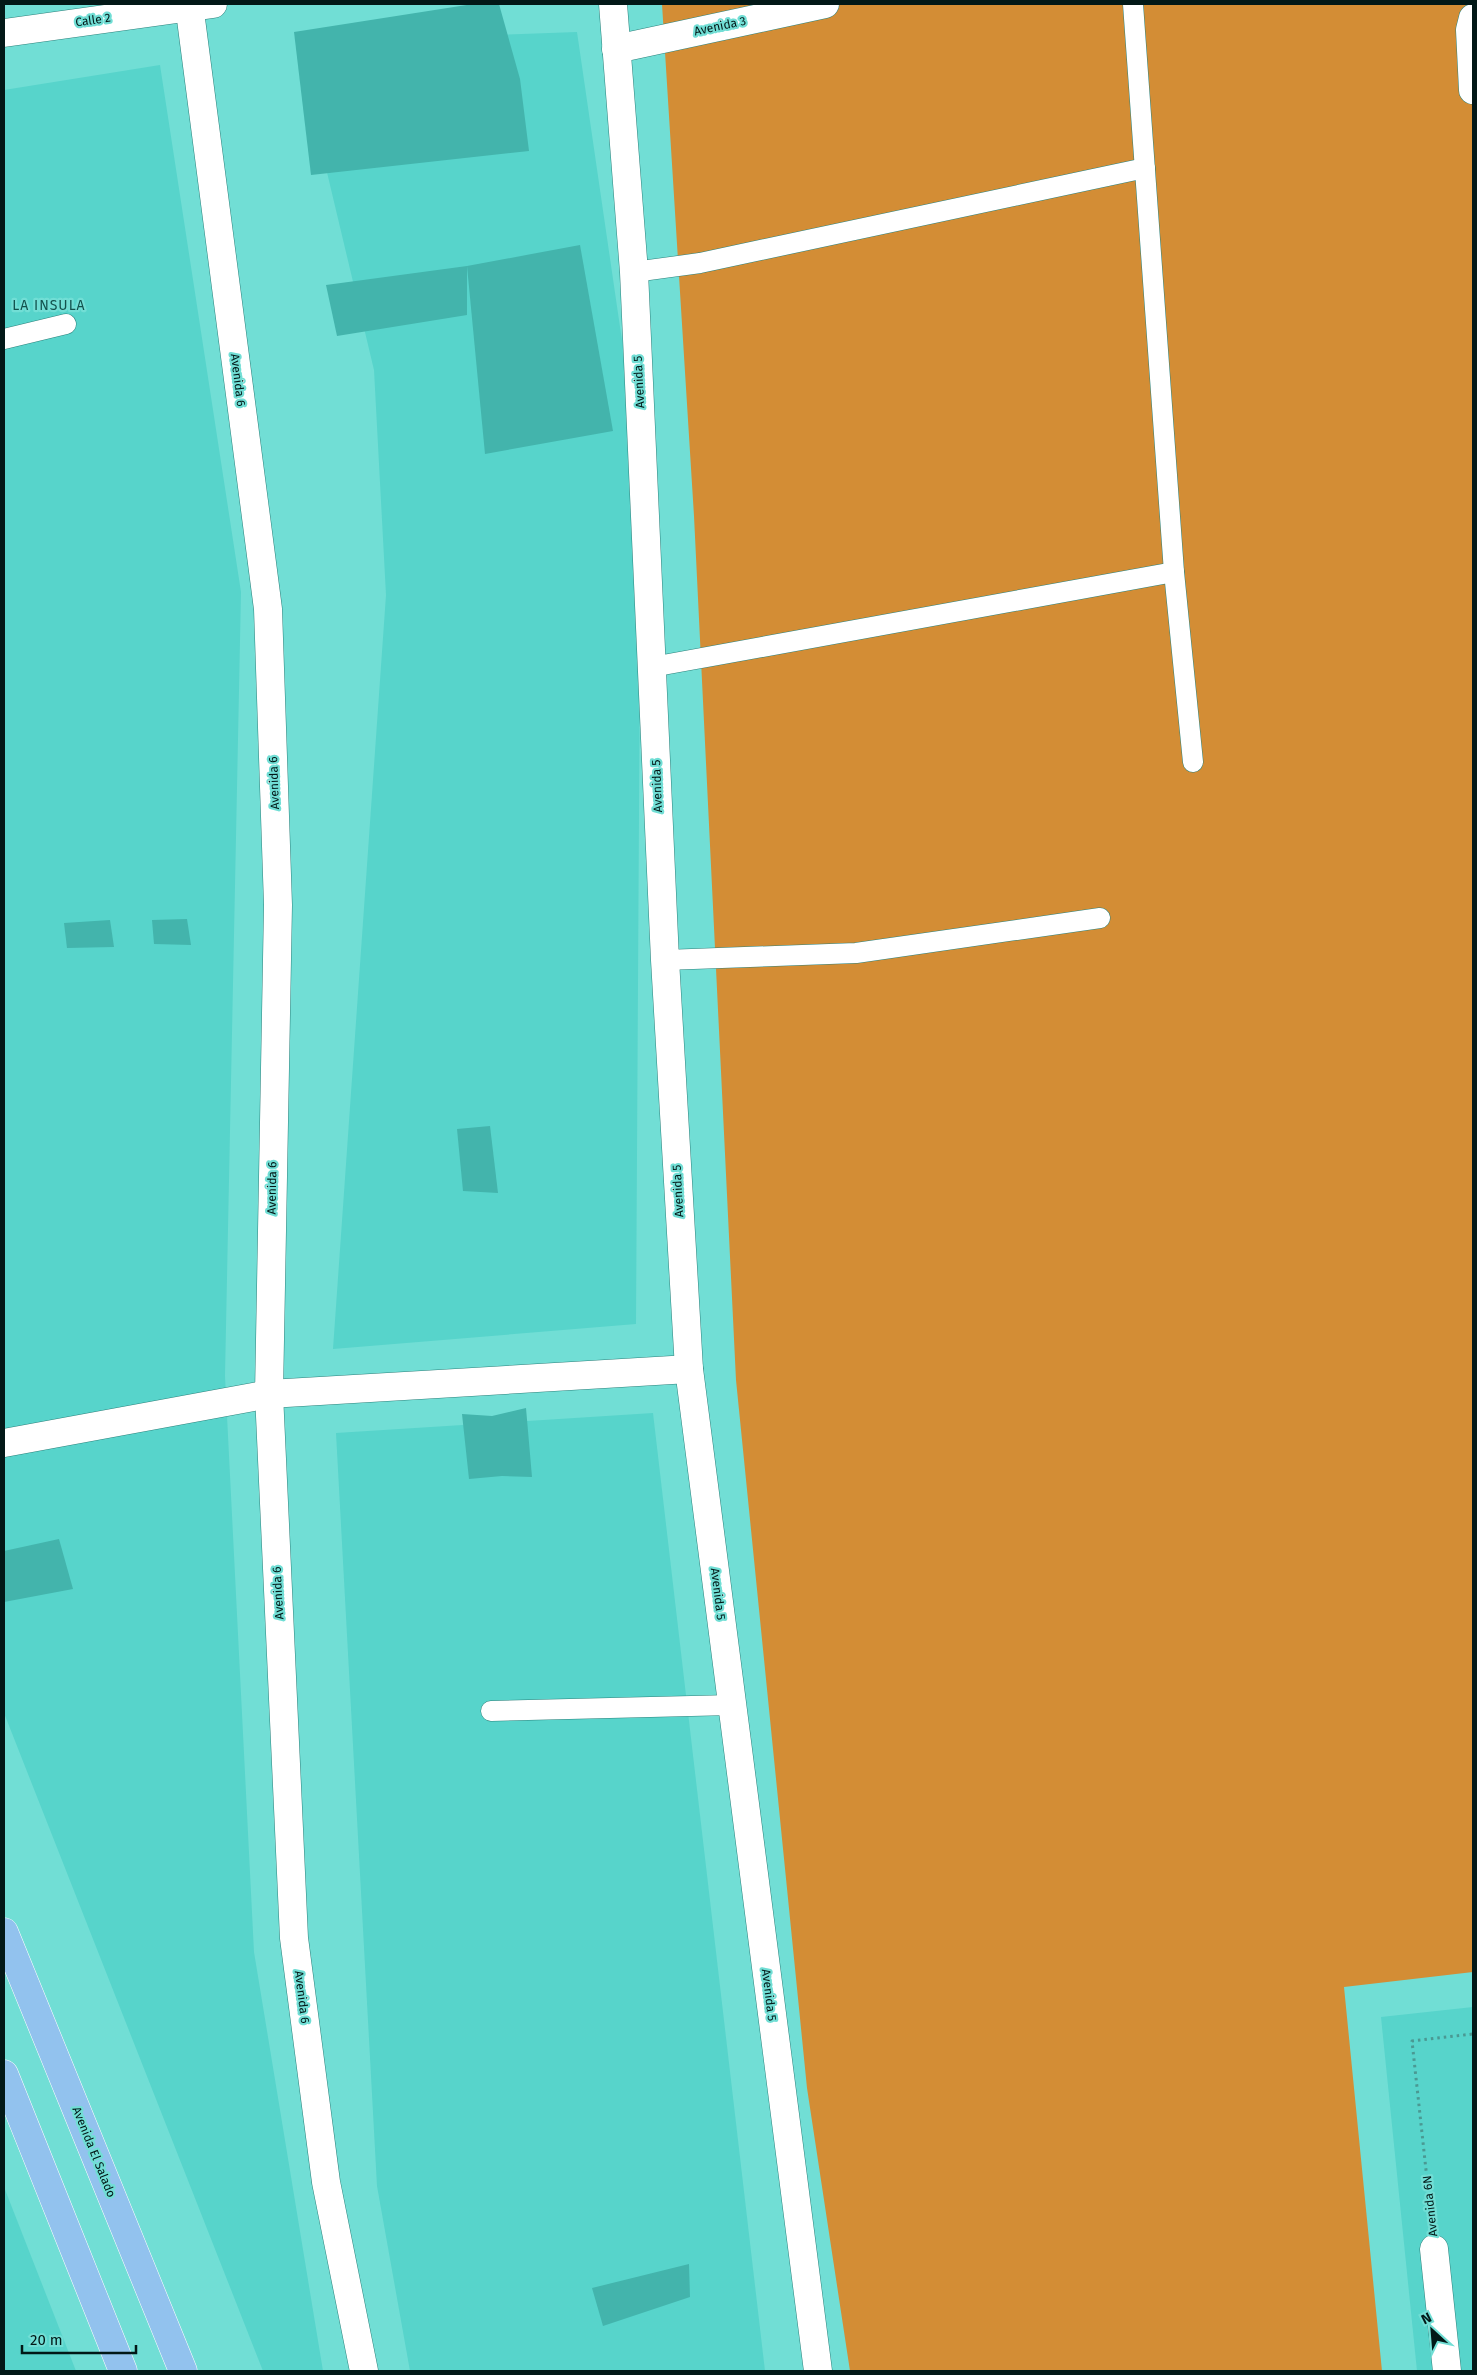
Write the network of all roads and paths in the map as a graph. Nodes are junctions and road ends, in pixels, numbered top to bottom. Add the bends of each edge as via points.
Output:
1 (613, 4) edge
2 (825, 4) edge
3 (1133, 4) edge
4 (197, 5) edge
5 (1473, 18) edge
6 (4, 32) edge
7 (616, 49) junction
8 (1473, 90) edge
9 (1145, 168) junction
10 (634, 272) junction
11 (66, 324) dead end
12 (4, 339) edge
13 (1174, 572) junction
14 (652, 667) junction
15 (1193, 762) dead end
16 (1100, 918) dead end
17 (665, 960) junction
18 (689, 1369) junction
19 (269, 1394) junction
20 (4, 1443) edge
21 (732, 1705) junction
22 (492, 1711) dead end
23 (4, 1932) edge
24 (1473, 2034) edge
25 (4, 2074) edge
26 (1434, 2249) joint
27 (123, 2371) edge
28 (183, 2371) edge
29 (364, 2371) edge
30 (818, 2371) edge
31 (1447, 2371) edge

1 - 7 street, Avenida 5
2 - 7 street, Avenida 3
3 - 9 lane
4 - 6 street, Calle 2
4 - 19 street, Avenida 6 via 268,609 278,906
5 - 8 street via 1470,30
7 - 10 street, Avenida 5
9 - 10 lane via 700,263
9 - 13 lane
10 - 14 street, Avenida 5
11 - 12 lane
13 - 14 lane
13 - 15 lane
14 - 17 street, Avenida 5
16 - 17 lane via 856,953
17 - 18 street, Avenida 5
18 - 19 street
18 - 21 street, Avenida 5
19 - 20 street
19 - 29 street, Avenida 6 via 294,1938 326,2182
21 - 22 lane
21 - 30 street, Avenida 5
23 - 28 main road, Avenida El Salado
24 - 26 path, Avenida 6N via 1412,2041
25 - 27 main road
26 - 31 street, Avenida 6N

